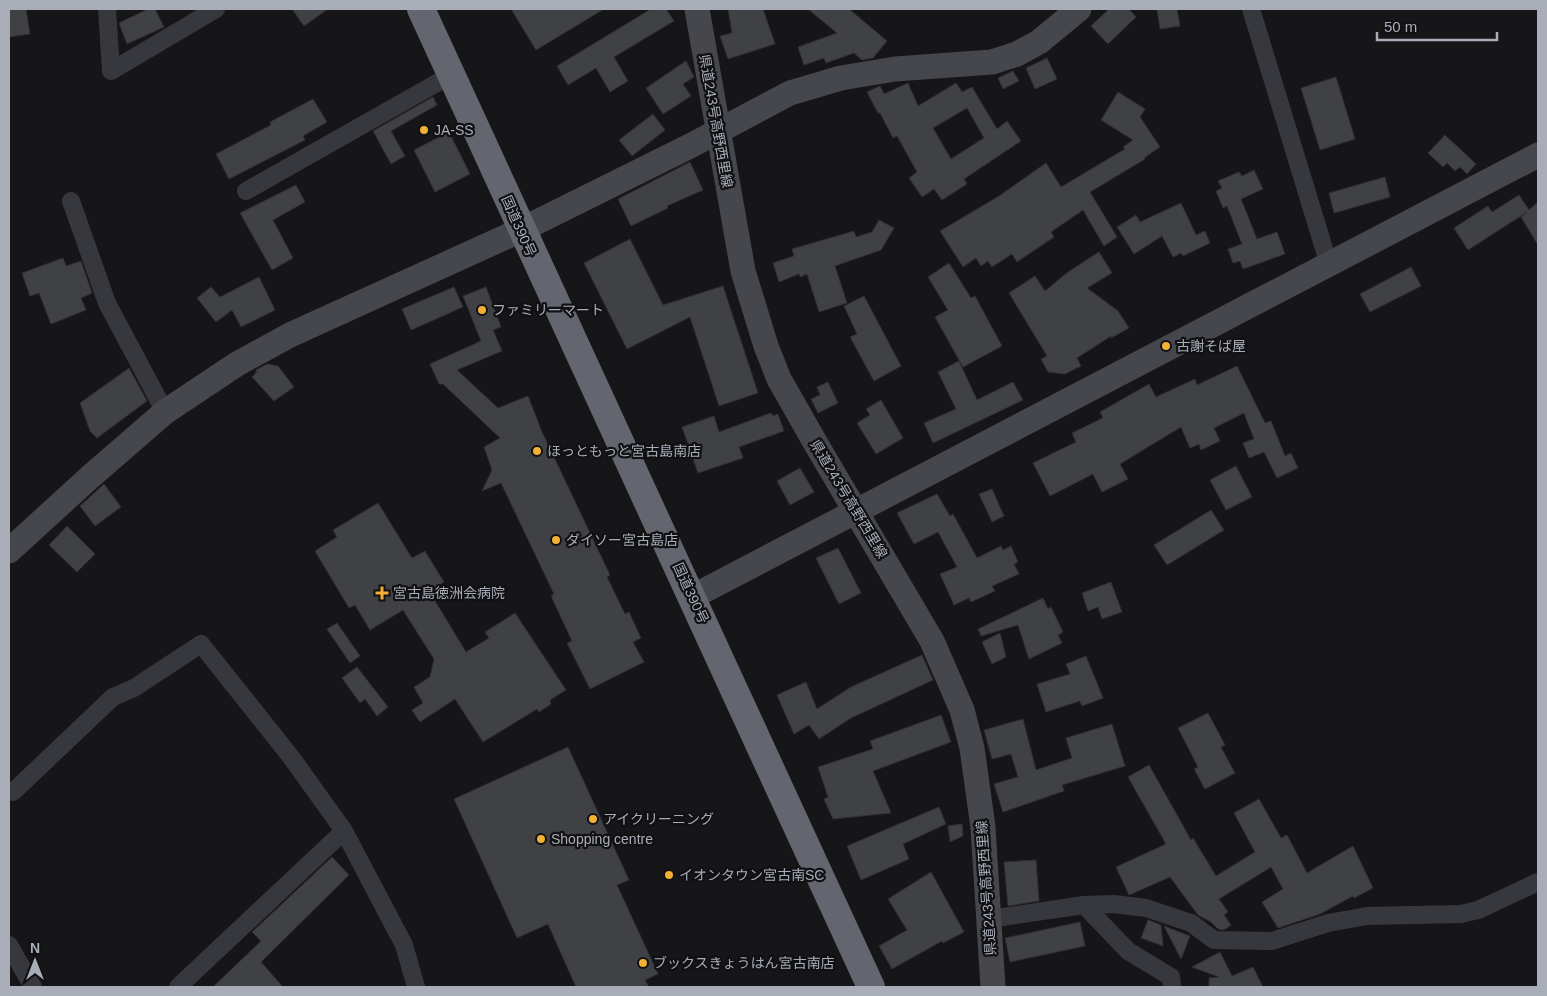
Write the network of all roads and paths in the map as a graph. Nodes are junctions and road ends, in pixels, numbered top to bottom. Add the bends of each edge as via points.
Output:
1 (107, 9) edge
2 (216, 9) edge
3 (421, 9) edge
4 (697, 9) edge
5 (1079, 9) edge
6 (1251, 9) edge
7 (451, 74) junction
8 (718, 131) junction
9 (1538, 155) edge
10 (246, 191) dead end
11 (71, 201) dead end
12 (521, 230) junction
13 (1329, 264) junction
14 (165, 412) junction
15 (857, 510) junction
16 (9, 551) edge
17 (692, 597) junction
18 (13, 792) dead end
19 (344, 831) junction
20 (1538, 882) edge
21 (1084, 905) junction
22 (989, 919) junction
23 (9, 945) edge
24 (33, 987) edge
25 (178, 987) edge
26 (416, 987) edge
27 (871, 987) edge
28 (993, 987) edge
29 (1172, 987) edge

1 - 2 street via 111,71
3 - 7 highway, 国道390号
4 - 8 street, 県道243号高野西里線
5 - 8 street via 1039,42 1017,54 992,62 841,78 790,94
6 - 13 street
7 - 10 street
7 - 12 highway, 国道390号
8 - 12 street
8 - 15 street, 県道243号高野西里線 via 743,272 766,346 779,379
9 - 13 street
11 - 14 street via 106,303
12 - 14 street via 290,335 237,364
12 - 17 highway, 国道390号
13 - 15 street
14 - 16 street
15 - 17 street
15 - 22 street, 県道243号高野西里線 via 932,640 962,710 977,783
17 - 27 highway, 国道390号
18 - 19 street via 113,697 134,688 201,644 291,757
19 - 25 street
19 - 26 street via 404,945
20 - 21 street via 1478,910 1462,914 1367,916 1328,923 1272,941 1214,940 1191,923 1146,908
21 - 22 street
21 - 29 street via 1128,952 1170,977
22 - 28 street, 県道243号高野西里線
23 - 24 street

